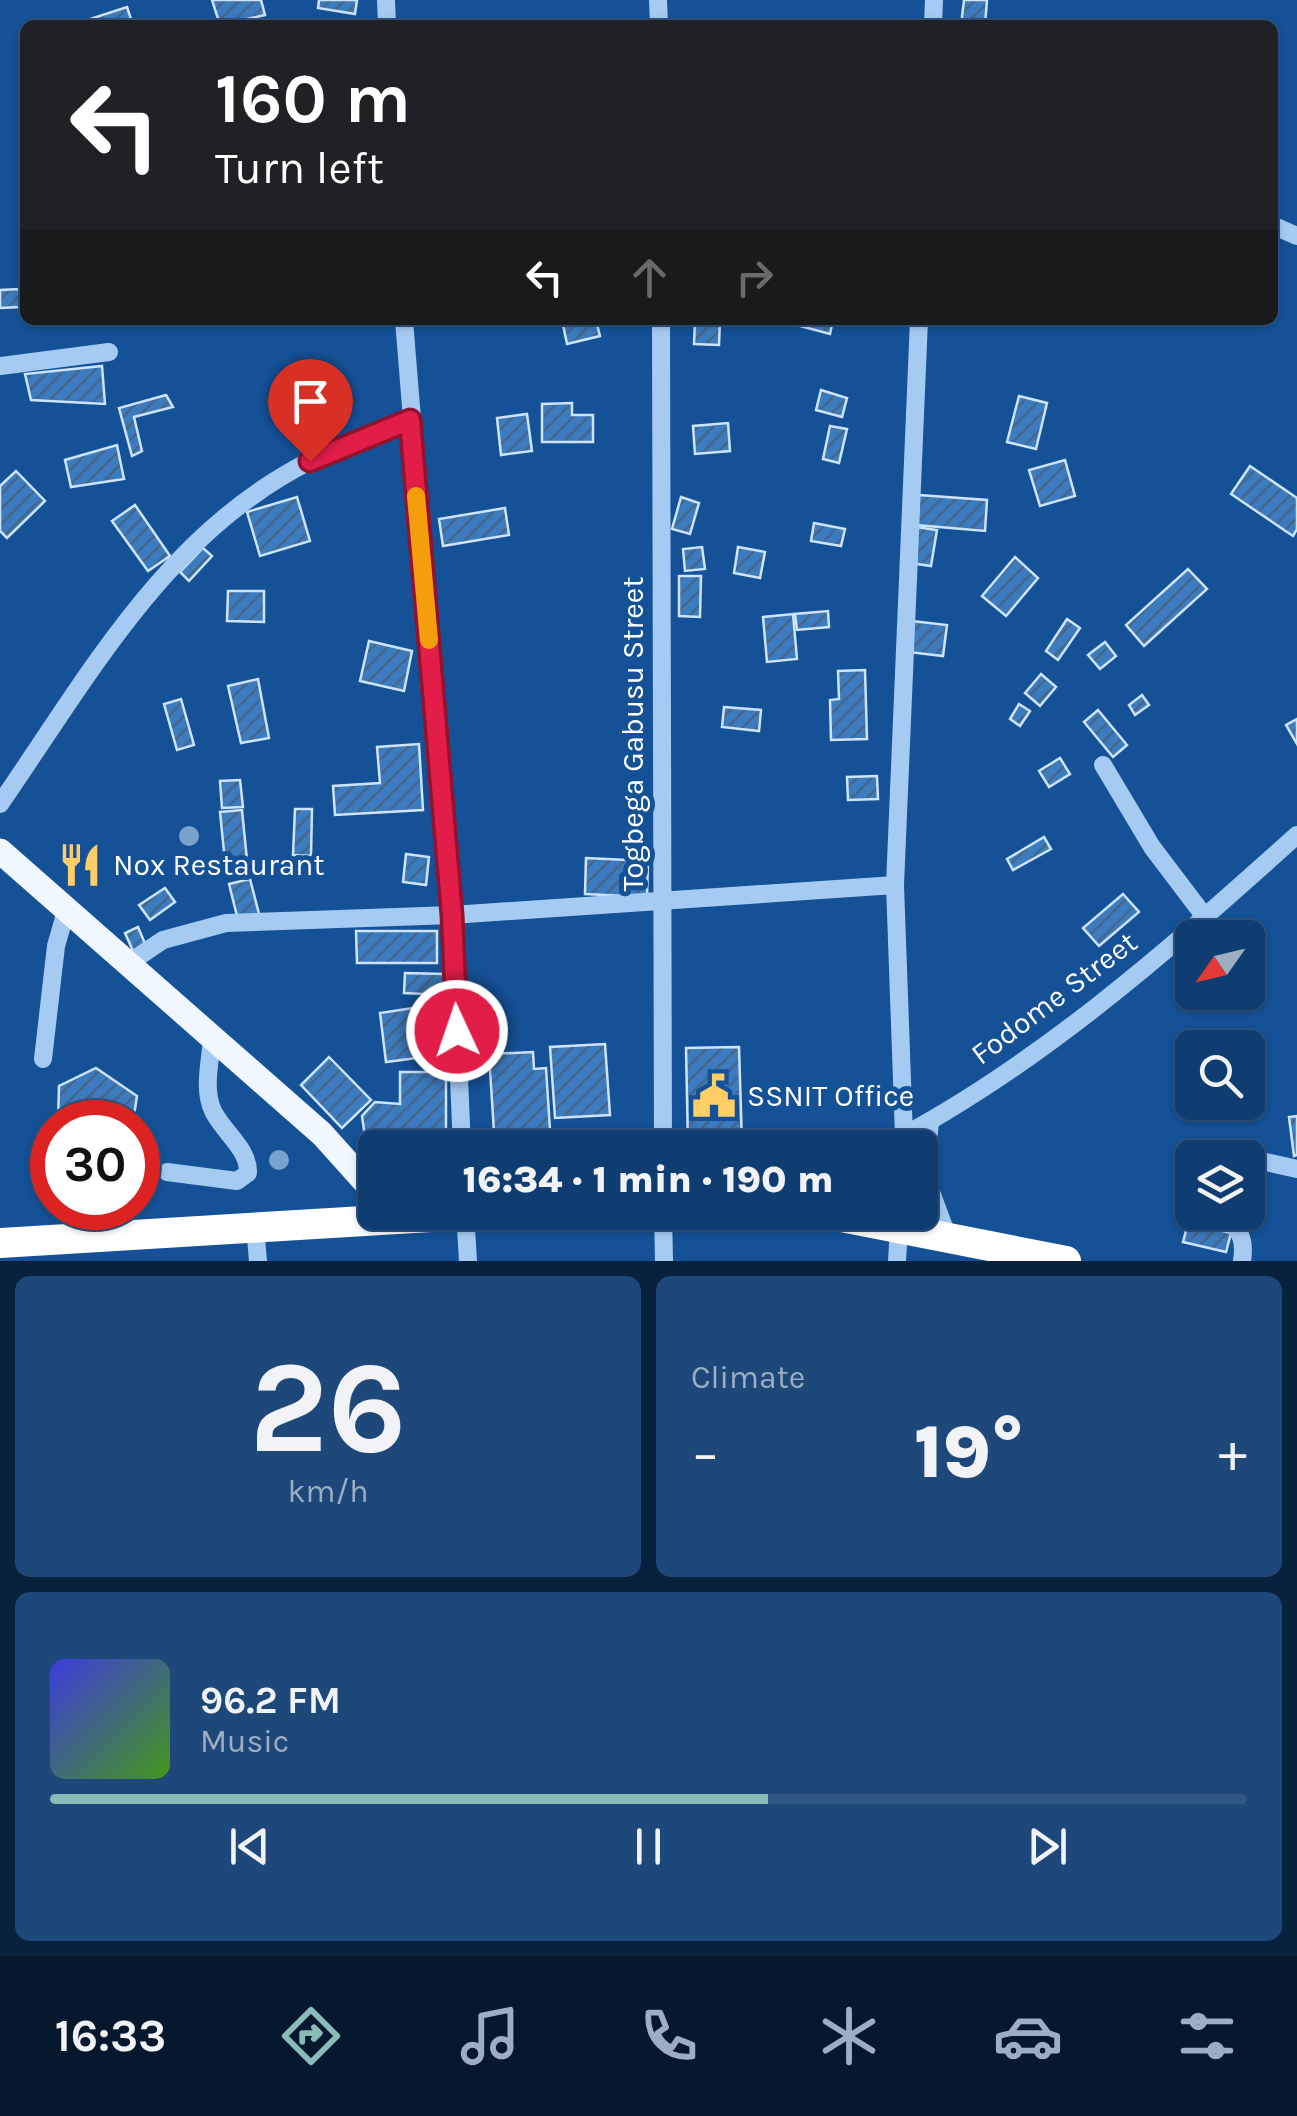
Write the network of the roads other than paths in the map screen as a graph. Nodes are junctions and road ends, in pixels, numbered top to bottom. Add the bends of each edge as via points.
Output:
1 (404, 325) edge
2 (661, 325) edge
3 (919, 325) edge
4 (109, 352) dead end
5 (0, 366) edge
6 (410, 420) junction
7 (1103, 765) dead end
8 (0, 804) edge
9 (1297, 835) edge
10 (0, 851) edge
11 (895, 885) junction
12 (661, 902) junction
13 (66, 911) junction
14 (452, 915) junction
15 (1205, 917) junction
16 (126, 965) junction
17 (212, 1040) junction
18 (43, 1059) dead end
19 (930, 1120) junction
20 (461, 1130) edge
21 (663, 1130) edge
22 (904, 1130) edge
23 (914, 1130) edge
24 (1265, 1162) edge
25 (1297, 1170) edge
26 (167, 1172) dead end
27 (358, 1176) edge
28 (358, 1212) edge
29 (256, 1226) junction
30 (466, 1230) edge
31 (664, 1230) edge
32 (899, 1230) edge
33 (917, 1230) edge
34 (1238, 1230) edge
35 (947, 1235) junction
36 (0, 1243) edge
37 (258, 1261) edge
38 (468, 1261) edge
39 (664, 1261) edge
40 (897, 1261) edge
41 (1066, 1261) edge
42 (1242, 1261) edge

1 - 6 street
2 - 12 street, Togbega Gabusu Street
3 - 11 street
4 - 5 street
6 - 8 street via 310,461 220,520 175,562 135,607
6 - 14 street
7 - 15 street
9 - 15 street, Fodome Street
10 - 13 main road
11 - 12 street
11 - 22 street
12 - 14 street
12 - 21 street, Togbega Gabusu Street
13 - 16 main road
13 - 18 street
14 - 16 street via 226,923 163,940
14 - 20 street
15 - 19 street, Fodome Street via 1045,1043
16 - 17 main road
17 - 26 street via 207,1093 248,1162 248,1174 238,1181
17 - 27 main road via 322,1134
19 - 23 street, Fodome Street
19 - 35 street via 925,1176
24 - 25 street
28 - 29 highway
29 - 36 highway
29 - 37 street
30 - 38 street
31 - 39 street
32 - 40 street
33 - 35 highway
34 - 42 street
35 - 41 highway

